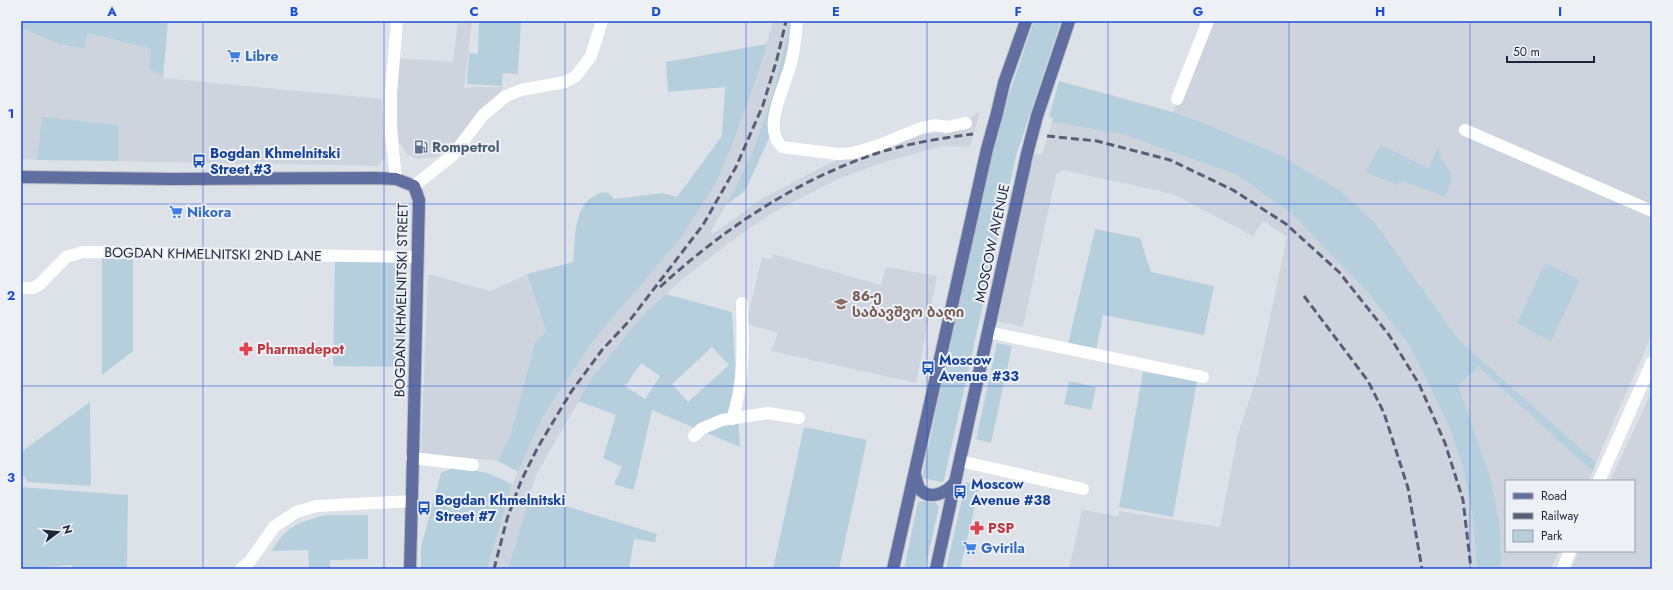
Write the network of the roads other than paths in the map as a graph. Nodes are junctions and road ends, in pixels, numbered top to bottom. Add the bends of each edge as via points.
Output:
1 (397, 21) edge
2 (602, 21) edge
3 (797, 21) edge
4 (1026, 21) edge
5 (1069, 21) edge
6 (1208, 21) edge
7 (1176, 99) dead end
8 (966, 123) dead end
9 (1465, 130) dead end
10 (21, 177) edge
11 (396, 179) junction
12 (414, 186) junction
13 (1652, 211) edge
14 (418, 257) junction
15 (21, 288) edge
16 (742, 303) dead end
17 (988, 332) junction
18 (1652, 362) edge
19 (1203, 377) dead end
20 (799, 418) dead end
21 (732, 419) junction
22 (694, 436) dead end
23 (412, 458) junction
24 (960, 461) junction
25 (473, 465) dead end
26 (915, 475) junction
27 (957, 479) junction
28 (1600, 480) edge
29 (1083, 489) dead end
30 (412, 500) junction
31 (1570, 552) edge
32 (241, 569) edge
33 (410, 569) edge
34 (893, 569) edge
35 (936, 569) edge
36 (1563, 569) edge

1 - 11 street via 391,97 391,132
2 - 12 street via 591,56 576,76 565,82 521,90 506,96 484,115 453,155
3 - 8 street via 792,59 774,114 774,132 777,143 782,147 838,154 853,153 921,128
4 - 26 main road, MOSCOW AVENUE, bridge via 1004,83 975,198
5 - 17 main road, MOSCOW AVENUE, bridge via 1027,154
6 - 7 street
9 - 13 street
10 - 11 main road, BOGDAN KHMELNITSKI STREET
11 - 12 main road, BOGDAN KHMELNITSKI STREET
12 - 14 main road, BOGDAN KHMELNITSKI STREET via 419,200
14 - 15 street, BOGDAN KHMELNITSKI 2ND LANE via 83,252 66,257 34,288
14 - 23 main road, BOGDAN KHMELNITSKI STREET
16 - 21 street via 742,376 738,404
17 - 19 street
17 - 24 main road, MOSCOW AVENUE
18 - 28 street
20 - 21 street via 768,413
21 - 22 street via 722,420 701,429
23 - 25 street
23 - 30 main road, BOGDAN KHMELNITSKI STREET
24 - 27 main road, MOSCOW AVENUE
24 - 29 street
26 - 27 main road via 922,491 938,495 950,489
26 - 34 main road, MOSCOW AVENUE
27 - 35 main road, MOSCOW AVENUE
30 - 32 street via 317,506 296,512 274,527 250,561
30 - 33 main road, BOGDAN KHMELNITSKI STREET
31 - 36 street

